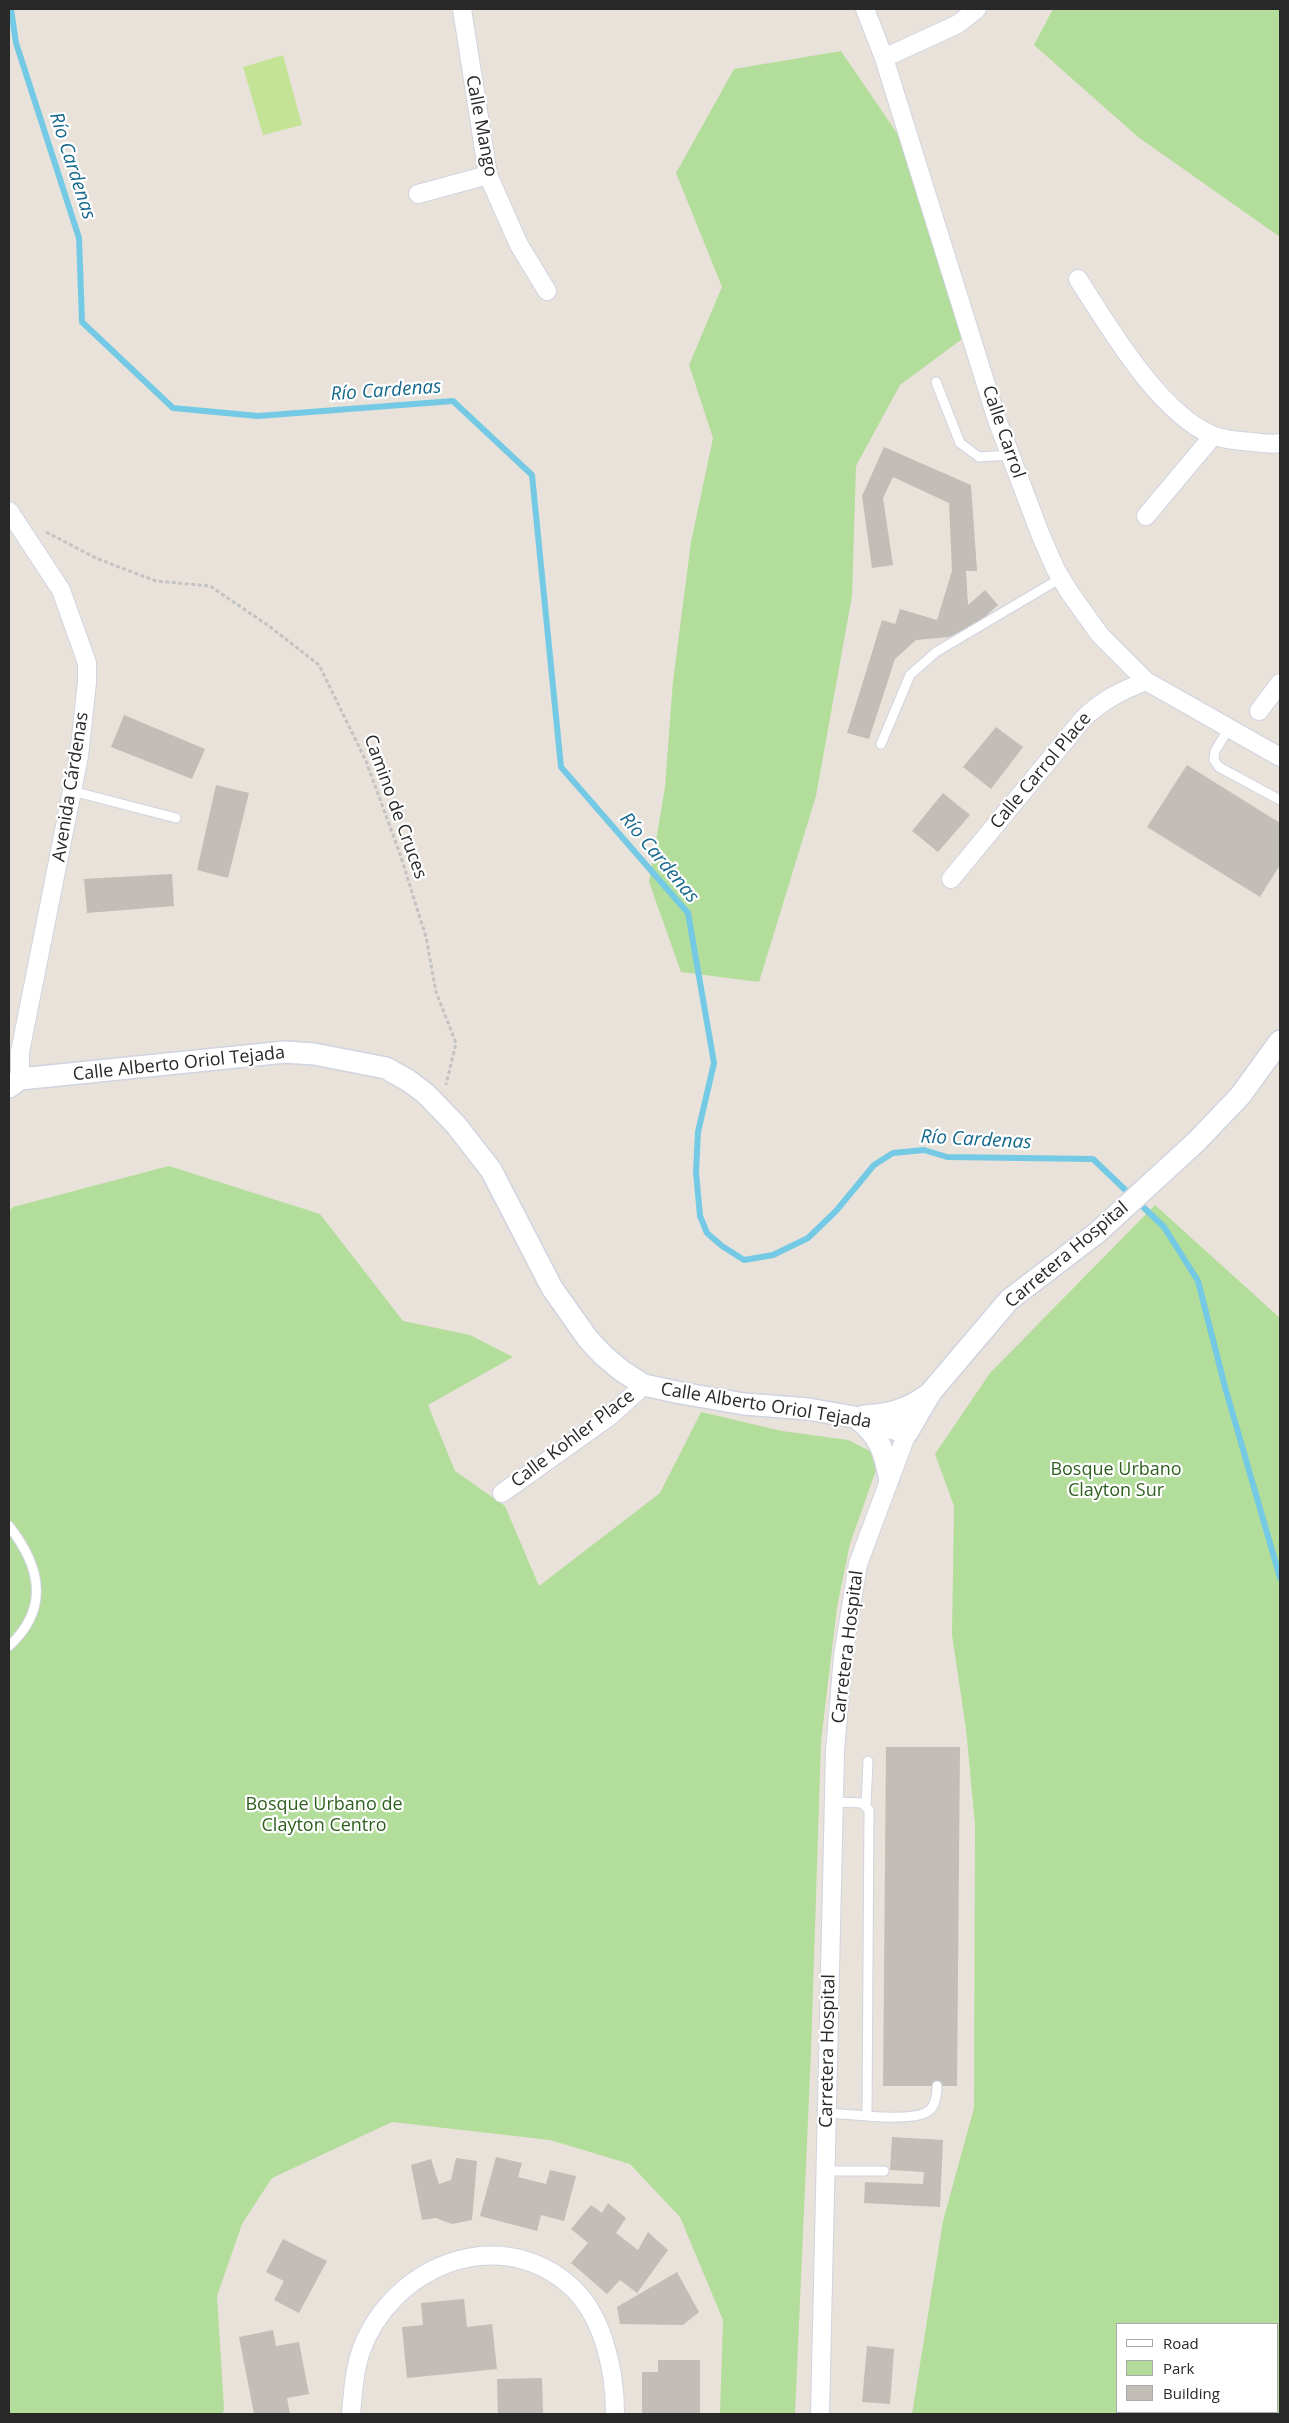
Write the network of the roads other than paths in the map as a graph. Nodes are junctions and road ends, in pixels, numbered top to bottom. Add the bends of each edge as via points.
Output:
1 (462, 9) edge
2 (865, 9) edge
3 (977, 9) edge
4 (884, 58) junction
5 (488, 174) junction
6 (418, 194) dead end
7 (1078, 279) dead end
8 (547, 291) dead end
9 (936, 382) dead end
10 (1213, 436) junction
11 (1280, 444) edge
12 (1010, 455) junction
13 (10, 513) edge
14 (1146, 516) dead end
15 (1061, 578) junction
16 (1146, 681) junction
17 (1280, 683) edge
18 (1258, 711) dead end
19 (1229, 728) junction
20 (881, 744) dead end
21 (1280, 757) edge
22 (72, 791) junction
23 (1280, 800) edge
24 (176, 818) dead end
25 (952, 879) dead end
26 (1280, 1041) edge
27 (14, 1083) edge
28 (644, 1385) junction
29 (931, 1392) junction
30 (854, 1417) junction
31 (907, 1433) junction
32 (889, 1477) junction
33 (502, 1493) dead end
34 (9, 1526) edge
35 (9, 1646) edge
36 (868, 1761) dead end
37 (834, 1802) junction
38 (866, 1805) junction
39 (937, 2086) dead end
40 (826, 2113) junction
41 (867, 2115) junction
42 (825, 2171) junction
43 (884, 2171) dead end
44 (351, 2414) edge
45 (615, 2414) edge
46 (820, 2414) edge

1 - 5 street, Calle Mango
2 - 4 street, Calle Carrol
3 - 4 street via 958,24
4 - 12 street, Calle Carrol
5 - 6 street
5 - 8 street, Calle Mango via 519,245
7 - 10 street via 1111,331 1150,382 1193,425
9 - 12 lane via 960,443 979,457
10 - 11 street
10 - 14 street
12 - 15 street, Calle Carrol via 1040,536
13 - 22 street, Avenida Cárdenas via 61,590 87,663 81,742
15 - 16 street, Calle Carrol via 1100,635
15 - 20 lane via 921,664 910,675
16 - 19 street, Calle Carrol
16 - 25 street, Calle Carrol Place via 1111,696 1083,718
17 - 18 street
19 - 21 street, Calle Carrol
19 - 23 lane via 1215,751 1214,760 1220,767
22 - 24 lane
22 - 27 street, Avenida Cárdenas
26 - 29 street, Carretera Hospital via 1240,1096 1196,1142 1098,1232 1009,1300
27 - 28 street, Calle Alberto Oriol Tejada via 285,1052 314,1054 386,1068 426,1094 456,1125 491,1170 552,1288 588,1339 604,1356
28 - 30 street, Calle Alberto Oriol Tejada via 744,1404
28 - 33 street, Calle Kohler Place via 610,1416
29 - 30 street via 913,1405 893,1413
29 - 31 street, Carretera Hospital
30 - 31 street, Calle Alberto Oriol Tejada
30 - 32 street via 870,1430 882,1447
31 - 32 street, Carretera Hospital
32 - 37 street, Carretera Hospital via 858,1564 849,1615 839,1700
34 - 35 lane via 29,1557 37,1587 28,1624
36 - 38 lane
37 - 38 lane
37 - 40 street, Carretera Hospital
38 - 41 lane via 869,1810
39 - 41 lane via 935,2101 926,2113
40 - 41 lane
40 - 42 street, Carretera Hospital
42 - 43 lane
42 - 46 street, Carretera Hospital
44 - 45 street via 361,2351 381,2313 394,2297 434,2269 467,2258 488,2256 532,2262 567,2283 583,2300 600,2331 608,2357

